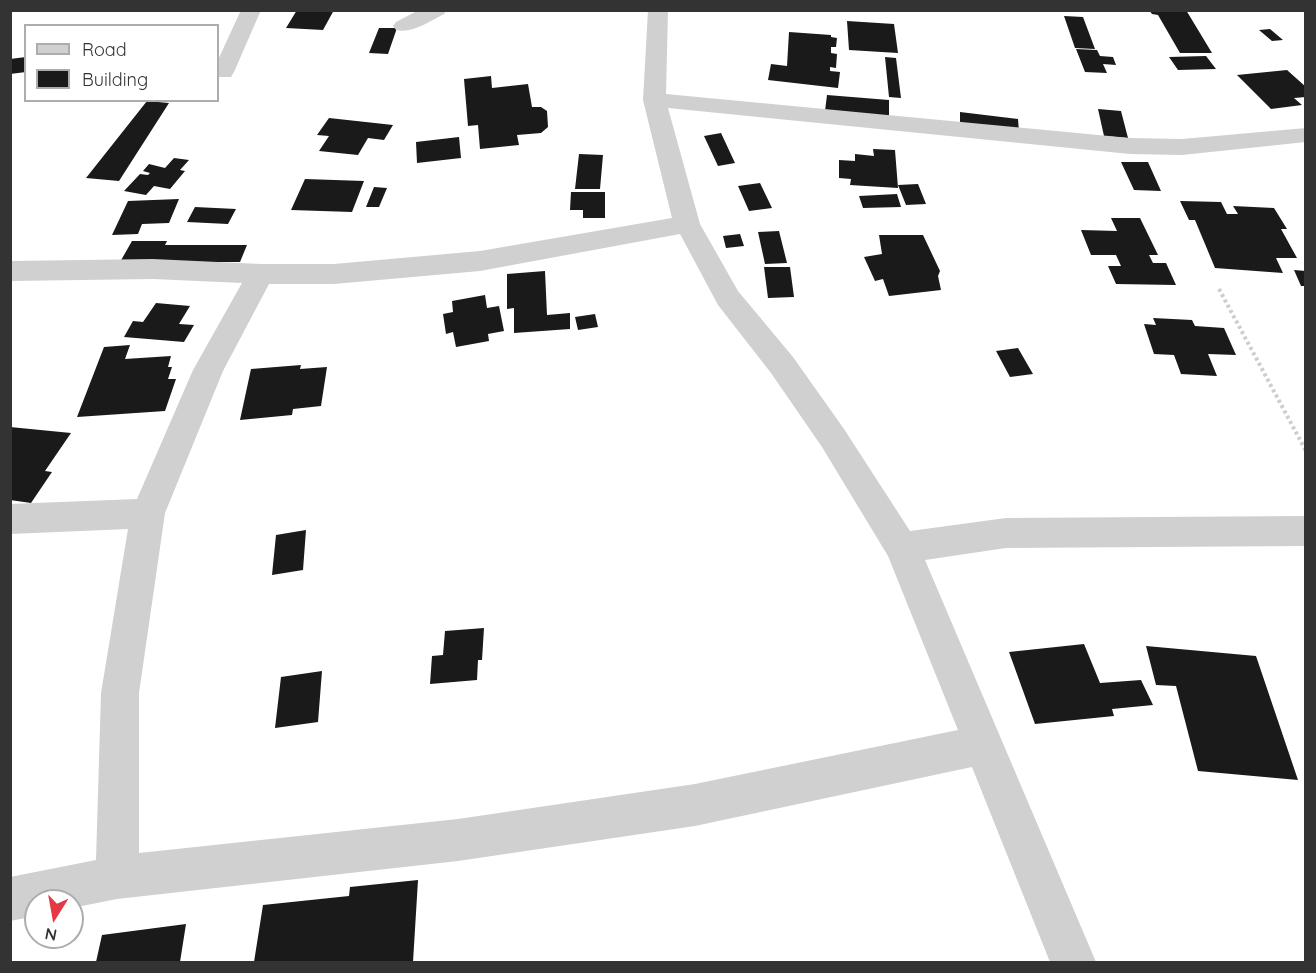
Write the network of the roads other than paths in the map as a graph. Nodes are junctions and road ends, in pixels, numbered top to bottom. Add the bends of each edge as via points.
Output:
1 (251, 10) edge
2 (436, 10) edge
3 (658, 10) edge
4 (403, 26) dead end
5 (223, 72) dead end
6 (654, 100) junction
7 (1305, 135) edge
8 (687, 224) junction
9 (10, 271) edge
10 (261, 274) junction
11 (148, 513) junction
12 (10, 519) edge
13 (1305, 531) edge
14 (902, 548) junction
15 (984, 745) junction
16 (117, 877) junction
17 (10, 899) edge
18 (1073, 963) edge

1 - 5 street
2 - 4 street
3 - 6 street
6 - 7 street via 1130,146 1182,147
6 - 8 street
8 - 10 street via 480,261 334,274
8 - 14 street via 728,298 833,438
9 - 10 street via 153,269
10 - 11 street via 208,370
11 - 12 street
11 - 16 street via 120,693
13 - 14 street via 1006,533
14 - 15 street
15 - 16 street via 695,805 458,840
15 - 18 street
16 - 17 street

